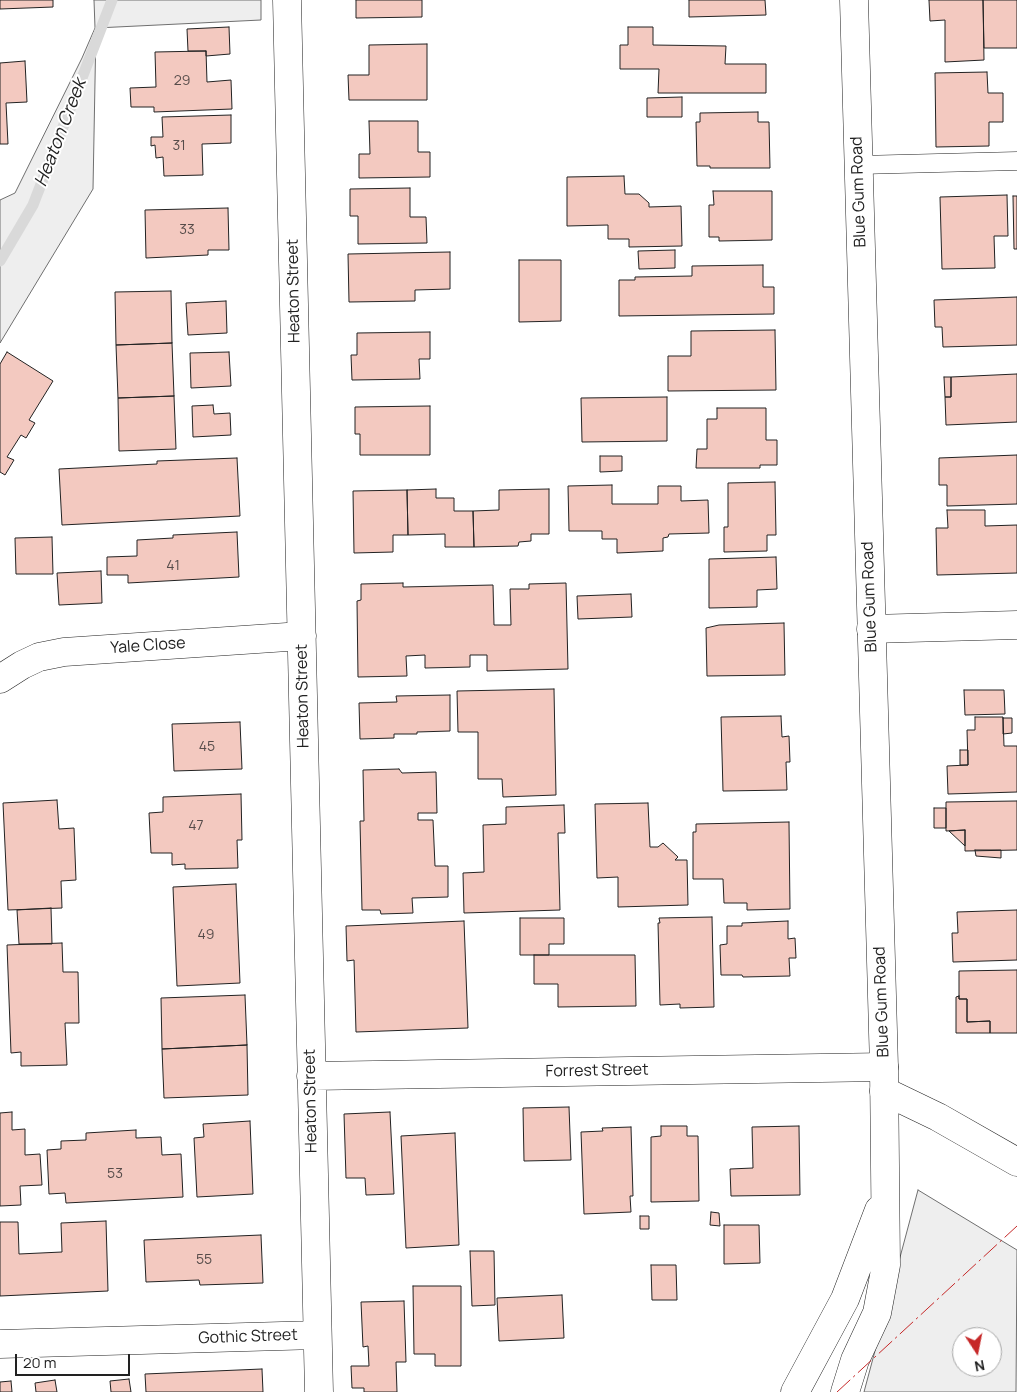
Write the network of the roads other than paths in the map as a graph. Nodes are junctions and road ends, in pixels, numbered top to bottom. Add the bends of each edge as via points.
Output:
1 (287, 0) edge
2 (854, 0) edge
3 (1017, 161) edge
4 (859, 165) junction
5 (1017, 625) edge
6 (871, 629) junction
7 (302, 636) junction
8 (0, 679) edge
9 (311, 1076) junction
10 (884, 1079) junction
11 (1017, 1162) edge
12 (885, 1194) junction
13 (317, 1335) junction
14 (0, 1344) edge
15 (319, 1392) edge
16 (795, 1392) edge
17 (845, 1392) edge

1 - 7 street, Heaton Street
2 - 4 street, Blue Gum Road
3 - 4 lane
4 - 6 street, Blue Gum Road
5 - 6 street
6 - 10 street, Blue Gum Road
7 - 8 street, Yale Close via 64,652 39,657
7 - 9 street, Heaton Street
9 - 10 street, Forrest Street
9 - 13 street, Heaton Street
10 - 11 street via 945,1121
10 - 12 street, Blue Gum Road
12 - 16 street, Blue Gum Road via 845,1299
12 - 17 street, Blue Gum Road via 886,1264 877,1313 855,1360
13 - 14 street, Gothic Street
13 - 15 street, Heaton Street

